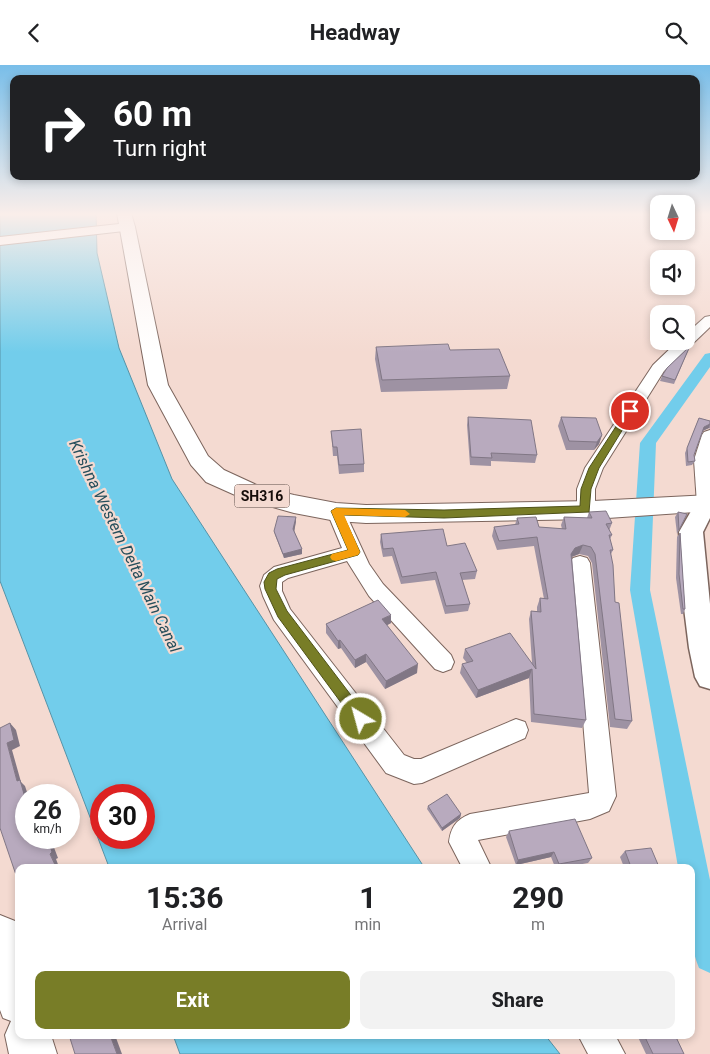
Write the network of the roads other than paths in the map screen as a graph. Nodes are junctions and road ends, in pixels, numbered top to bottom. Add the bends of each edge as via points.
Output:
1 (129, 259) edge
2 (710, 320) edge
3 (695, 333) edge
4 (677, 350) edge
5 (710, 435) edge
6 (708, 503) edge
7 (590, 510) junction
8 (336, 511) junction
9 (354, 552) junction
10 (580, 563) dead end
11 (443, 662) dead end
12 (710, 677) edge
13 (516, 730) dead end
14 (475, 864) edge
15 (0, 936) edge
16 (15, 989) edge
17 (29, 1039) edge
18 (598, 1039) edge
19 (33, 1054) edge
20 (608, 1054) edge

1 - 8 main road, SH316 via 158,385 199,460 216,476 252,493
2 - 3 street
4 - 7 street via 658,368 594,468 586,489
5 - 6 street via 701,463
6 - 7 main road, SH316
6 - 12 street via 691,532 697,608
7 - 8 main road, SH316 via 444,514
8 - 9 street
9 - 11 street via 376,590
9 - 13 street via 281,572 273,576 270,589 282,614 395,764 414,772 422,771
10 - 14 street via 603,796 590,806 470,828 464,833 463,842
15 - 16 main road
17 - 19 main road
18 - 20 street

